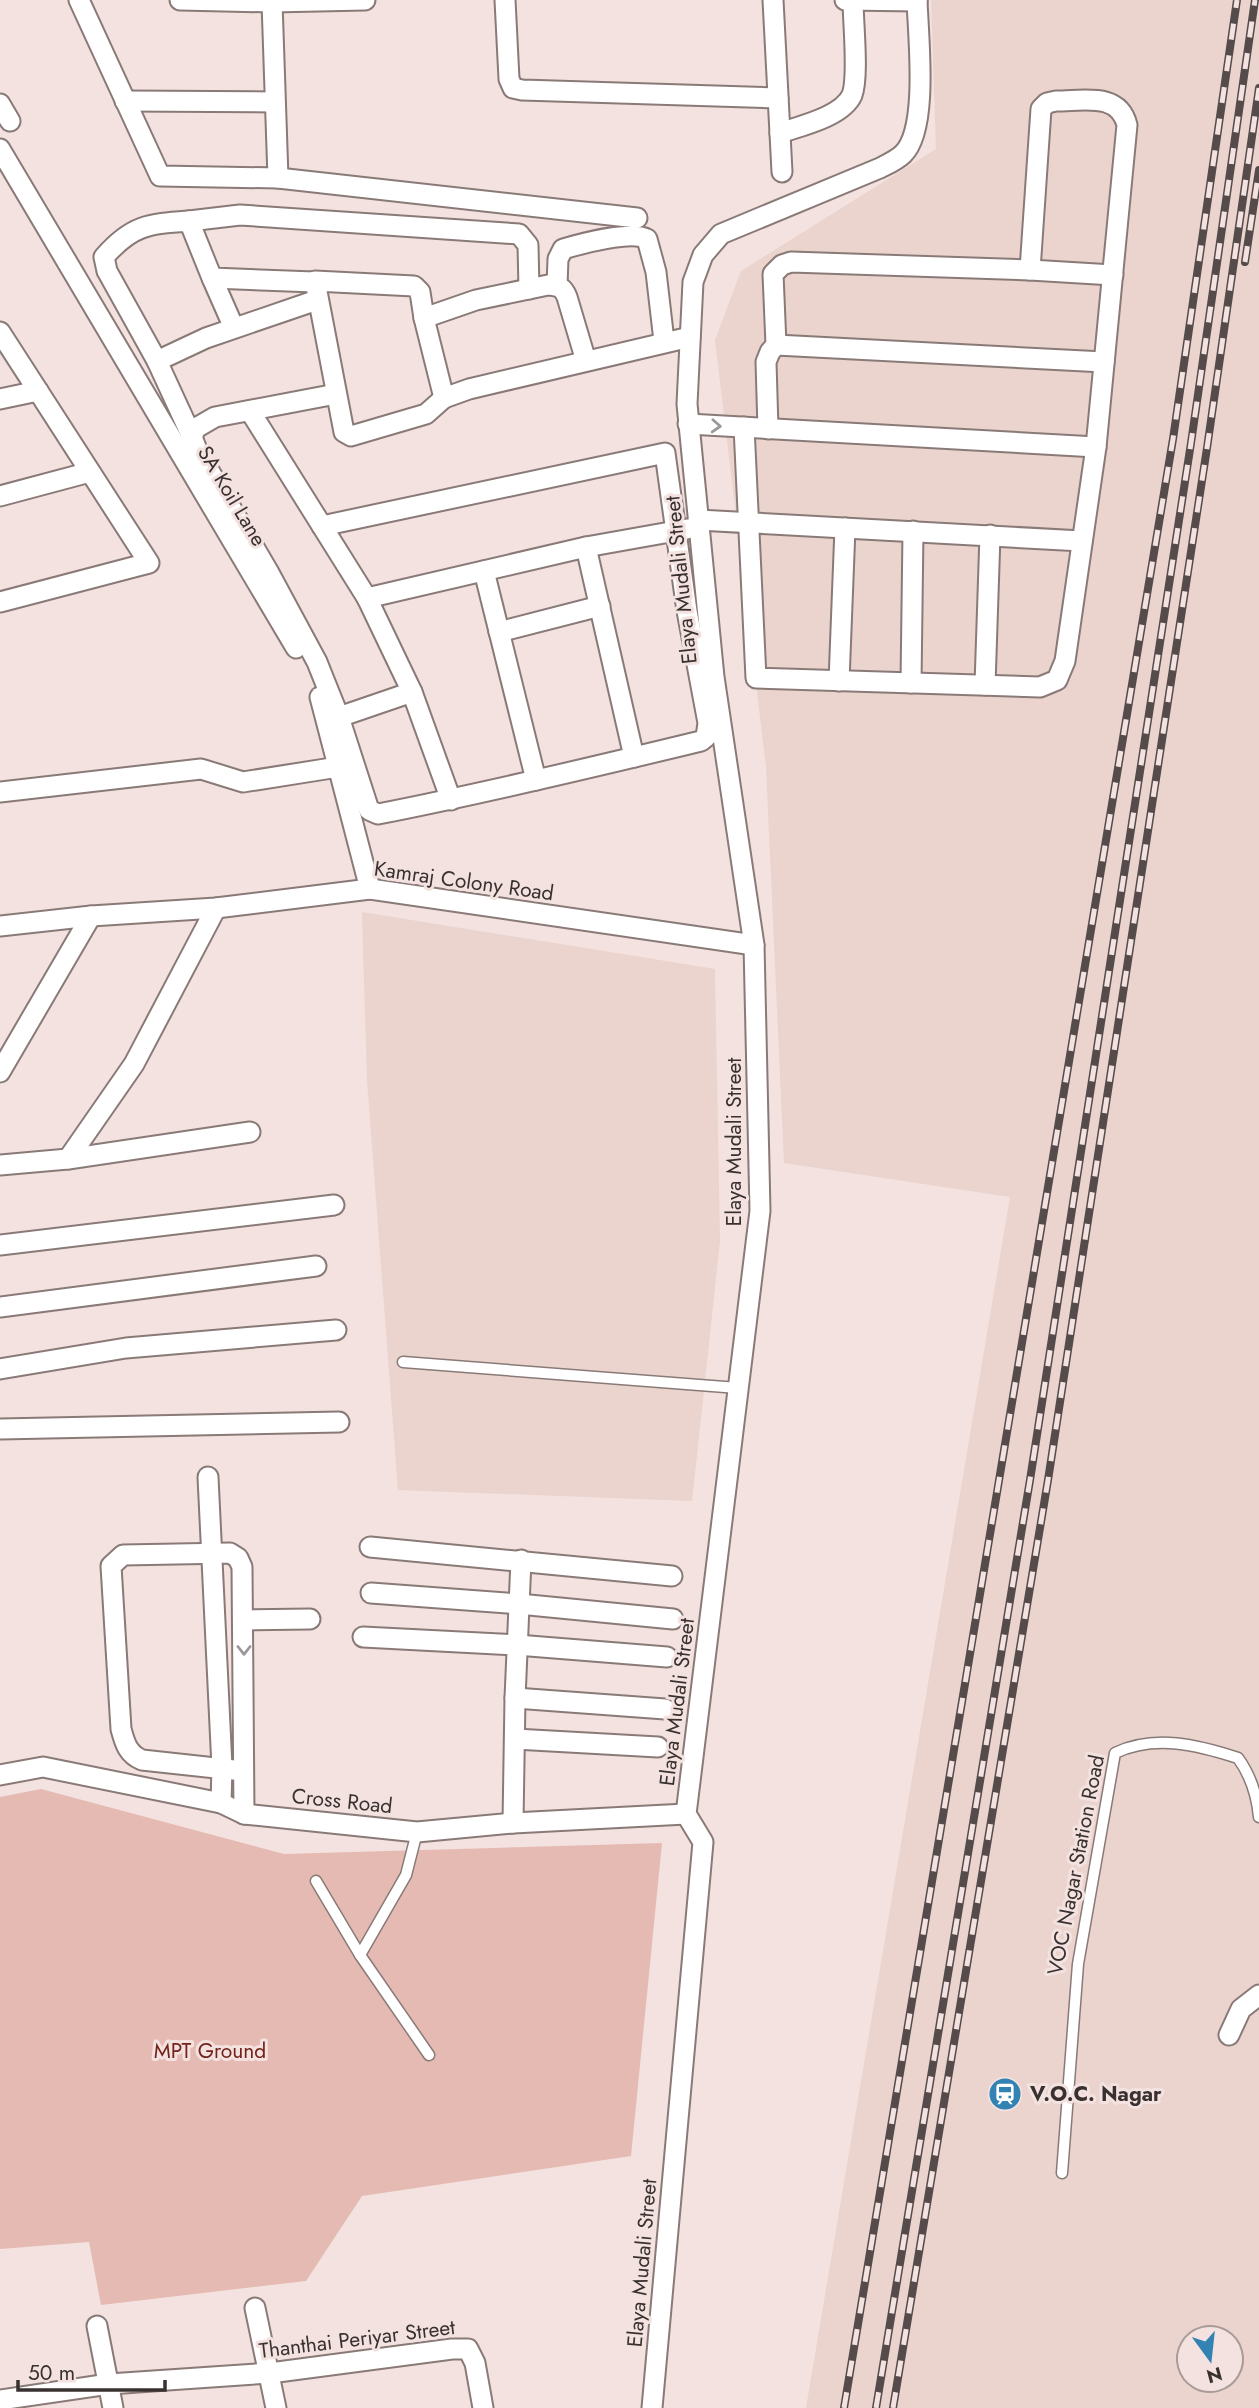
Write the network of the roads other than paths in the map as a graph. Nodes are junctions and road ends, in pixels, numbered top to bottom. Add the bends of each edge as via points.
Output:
1 (79, 0) edge
2 (180, 0) edge
3 (349, 0) edge
4 (365, 0) edge
5 (505, 0) edge
6 (773, 0) edge
7 (845, 0) edge
8 (853, 0) edge
9 (917, 1) edge
10 (272, 2) junction
11 (778, 98) junction
12 (125, 101) junction
13 (275, 102) junction
14 (780, 133) junction
15 (0, 149) edge
16 (782, 172) dead end
17 (278, 178) junction
18 (637, 218) dead end
19 (189, 221) junction
20 (1030, 270) junction
21 (1113, 275) junction
22 (212, 278) junction
23 (558, 285) junction
24 (529, 289) junction
25 (316, 291) junction
26 (424, 318) junction
27 (234, 328) junction
28 (0, 332) edge
29 (690, 337) junction
30 (664, 341) junction
31 (776, 345) junction
32 (157, 361) junction
33 (586, 362) junction
34 (1104, 362) junction
35 (38, 391) junction
36 (336, 394) junction
37 (444, 398) junction
38 (0, 399) edge
39 (250, 411) junction
40 (688, 424) junction
41 (744, 427) junction
42 (768, 429) junction
43 (192, 437) junction
44 (1096, 447) junction
45 (90, 472) junction
46 (0, 496) edge
47 (749, 522) junction
48 (698, 523) junction
49 (322, 526) junction
50 (845, 528) junction
51 (676, 531) junction
52 (913, 531) junction
53 (990, 535) junction
54 (1082, 541) junction
55 (586, 547) junction
56 (484, 570) junction
57 (367, 598) junction
58 (0, 602) edge
59 (600, 606) junction
60 (499, 632) junction
61 (839, 681) junction
62 (911, 683) junction
63 (985, 685) junction
64 (412, 692) junction
65 (339, 717) junction
66 (634, 757) junction
67 (338, 767) junction
68 (536, 780) junction
69 (0, 792) edge
70 (451, 800) junction
71 (370, 889) junction
72 (216, 908) junction
73 (91, 916) junction
74 (0, 926) edge
75 (754, 945) junction
76 (0, 1072) edge
77 (250, 1132) dead end
78 (68, 1159) junction
79 (0, 1165) edge
80 (334, 1205) dead end
81 (0, 1245) edge
82 (316, 1266) dead end
83 (0, 1307) edge
84 (337, 1330) dead end
85 (403, 1362) dead end
86 (0, 1369) edge
87 (738, 1388) junction
88 (339, 1422) dead end
89 (0, 1429) edge
90 (208, 1477) dead end
91 (370, 1547) dead end
92 (212, 1555) junction
93 (521, 1560) junction
94 (672, 1576) dead end
95 (370, 1593) dead end
96 (519, 1604) junction
97 (310, 1619) dead end
98 (673, 1619) dead end
99 (244, 1620) junction
100 (363, 1637) dead end
101 (517, 1645) junction
102 (667, 1657) dead end
103 (514, 1698) junction
104 (665, 1709) dead end
105 (515, 1739) junction
106 (658, 1747) dead end
107 (222, 1768) junction
108 (243, 1771) junction
109 (0, 1775) edge
110 (221, 1803) junction
111 (244, 1814) junction
112 (686, 1814) junction
113 (1259, 1817) edge
114 (513, 1823) junction
115 (417, 1832) junction
116 (316, 1881) dead end
117 (360, 1955) junction
118 (1259, 1995) edge
119 (1229, 2035) dead end
120 (429, 2055) dead end
121 (1062, 2173) dead end
122 (255, 2308) dead end
123 (97, 2326) dead end
124 (270, 2373) junction
125 (109, 2384) junction
126 (0, 2400) edge
127 (113, 2408) edge
128 (276, 2408) edge
129 (483, 2408) edge
130 (652, 2408) edge

1 - 12 street
2 - 10 street
3 - 4 street
3 - 10 street
5 - 11 street via 513,88
6 - 11 street
7 - 8 street
8 - 9 street
8 - 14 street via 852,95 824,118
9 - 29 street, Elaya Mudali Street via 920,109 904,153 880,169 721,234 703,255 693,282
10 - 13 street
11 - 14 street
12 - 13 street
12 - 17 street via 160,176
13 - 17 street
14 - 16 street
15 - 67 street, SA Koil Lane via 316,682
17 - 18 street
19 - 22 street
19 - 24 street via 240,215 519,234 528,245
19 - 32 street via 147,224 119,239 104,257 107,271
20 - 21 street
20 - 21 street via 1041,108 1056,101 1108,102 1125,114 1127,125
20 - 31 street via 791,262 773,274
21 - 34 street
22 - 25 street
22 - 27 street
23 - 24 street
23 - 30 street via 558,259 563,249 642,236 647,239 656,272
23 - 33 street via 567,297
24 - 26 street via 476,300
25 - 26 street via 414,286 420,292
25 - 27 street
25 - 36 street
26 - 37 street
27 - 32 street
28 - 35 street
29 - 30 street
29 - 40 street, Elaya Mudali Street
30 - 33 street
31 - 34 street
31 - 42 street via 766,362
32 - 43 street
33 - 37 street
34 - 44 street
35 - 38 street
35 - 45 street
36 - 37 street via 344,432 351,436 426,414
36 - 39 street
39 - 43 street via 215,417 196,428
39 - 49 street
40 -> 41 street
40 - 48 street, Elaya Mudali Street
41 - 42 street
41 - 47 street
42 - 44 street
43 - 65 street via 317,662
44 - 54 street
45 - 46 street
45 - 58 street via 149,563
47 - 48 street
47 - 50 street
47 - 61 street via 756,678
48 - 51 street
48 - 75 street, Elaya Mudali Street via 714,677
49 - 51 street via 665,453
49 - 57 street
50 - 52 street
50 - 61 street
51 - 55 street
51 - 66 street via 708,732 701,741
52 - 53 street
52 - 62 street
53 - 54 street
53 - 63 street
54 - 63 street via 1065,661 1057,680 1040,687
55 - 56 street
55 - 59 street
56 - 57 street
56 - 60 street
57 - 64 street
59 - 60 street
59 - 66 street
60 - 68 street
61 - 62 street
62 - 63 street
64 - 65 street
64 - 70 street
65 - 70 street via 373,813
66 - 68 street
67 - 69 street via 243,782 201,769
67 - 71 street, SA Koil Lane
68 - 70 street
71 - 72 street, Kamraj Colony Road
71 - 75 street, Kamraj Colony Road
72 - 73 street, Kamraj Colony Road
72 - 78 street via 134,1064
73 - 74 street, Kamraj Colony Road
73 - 76 street
75 - 87 street, Elaya Mudali Street via 760,1210
77 - 78 street
78 - 79 street
80 - 81 street
82 - 83 street
84 - 86 street via 126,1348
85 - 87 lane
87 - 112 street, Elaya Mudali Street
88 - 89 street
90 - 92 street
91 - 93 street
92 - 99 street via 230,1553 238,1558
92 - 107 street
92 - 107 street via 123,1555 111,1566 125,1745 142,1760
93 - 94 street
93 - 96 street
95 - 96 street
96 - 98 street
96 - 101 street
97 - 99 street
99 -> 108 street
100 - 101 street
101 - 102 street
101 - 103 street
103 - 104 street
103 - 105 street
105 - 106 street
105 - 114 street
107 - 108 street
107 - 110 street
108 - 111 street
109 - 110 street, Cross Road via 43,1767
110 - 111 street, Cross Road
111 - 115 street, Cross Road
112 - 114 street, Cross Road
112 - 130 street, Elaya Mudali Street via 702,1842
113 - 121 lane, VOC Nagar Station Road via 1249,1774 1238,1758 1162,1742 1128,1746 1115,1753 1078,1964
114 - 115 street, Cross Road
115 - 117 lane via 406,1875
116 - 117 lane
117 - 120 lane
118 - 119 street via 1241,2009
122 - 124 street
123 - 125 street
124 - 125 street, Thanthai Periyar Street
124 - 128 street
124 - 129 street, Thanthai Periyar Street via 468,2349
125 - 126 street, Thanthai Periyar Street
125 - 127 street

